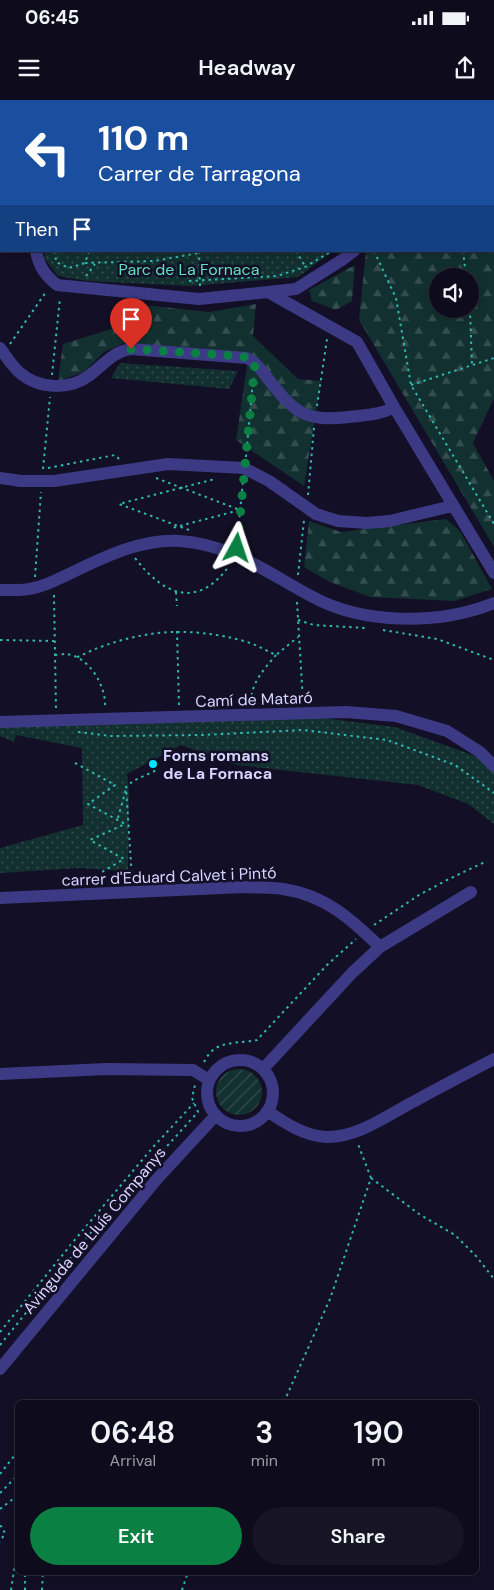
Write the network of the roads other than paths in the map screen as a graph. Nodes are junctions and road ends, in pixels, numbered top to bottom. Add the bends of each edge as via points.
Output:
1 (36, 252) edge
2 (353, 252) edge
3 (268, 292) junction
4 (2, 350) edge
5 (394, 407) junction
6 (0, 478) edge
7 (452, 506) junction
8 (494, 573) edge
9 (0, 590) edge
10 (494, 603) edge
11 (0, 722) edge
12 (494, 766) edge
13 (470, 892) dead end
14 (0, 898) edge
15 (380, 947) junction
16 (494, 1059) edge
17 (263, 1069) junction
18 (0, 1074) edge
19 (209, 1080) junction
20 (267, 1112) junction
21 (216, 1115) junction
22 (0, 1368) edge

1 - 3 street via 46,276 58,285 199,299
2 - 3 street via 296,289
3 - 5 street via 357,342
4 - 5 street via 24,376 51,386 83,379 126,350 239,356 255,363 288,404 309,416 338,418 378,413
5 - 7 street
6 - 7 street via 54,481 168,464 244,468 269,481 316,514 338,521 390,521
7 - 8 street
9 - 10 street via 34,589 125,548 178,541 236,554 324,603 356,614 417,618
11 - 12 street, Camí de Mataró via 346,712 396,716 446,731 480,752
13 - 15 street
14 - 15 street, carrer d'Eduard Calvet i Pintó via 244,887 284,889 318,899 344,913
15 - 17 street
16 - 20 street via 367,1127 338,1137 308,1134
17 - 19 street via 246,1060 234,1060 216,1070
17 - 20 street via 272,1090
18 - 19 street via 106,1069 193,1070
19 - 21 street via 209,1106
20 - 21 street via 259,1120 242,1126 225,1122
21 - 22 street, Avinguda de Lluís Companys via 157,1179

